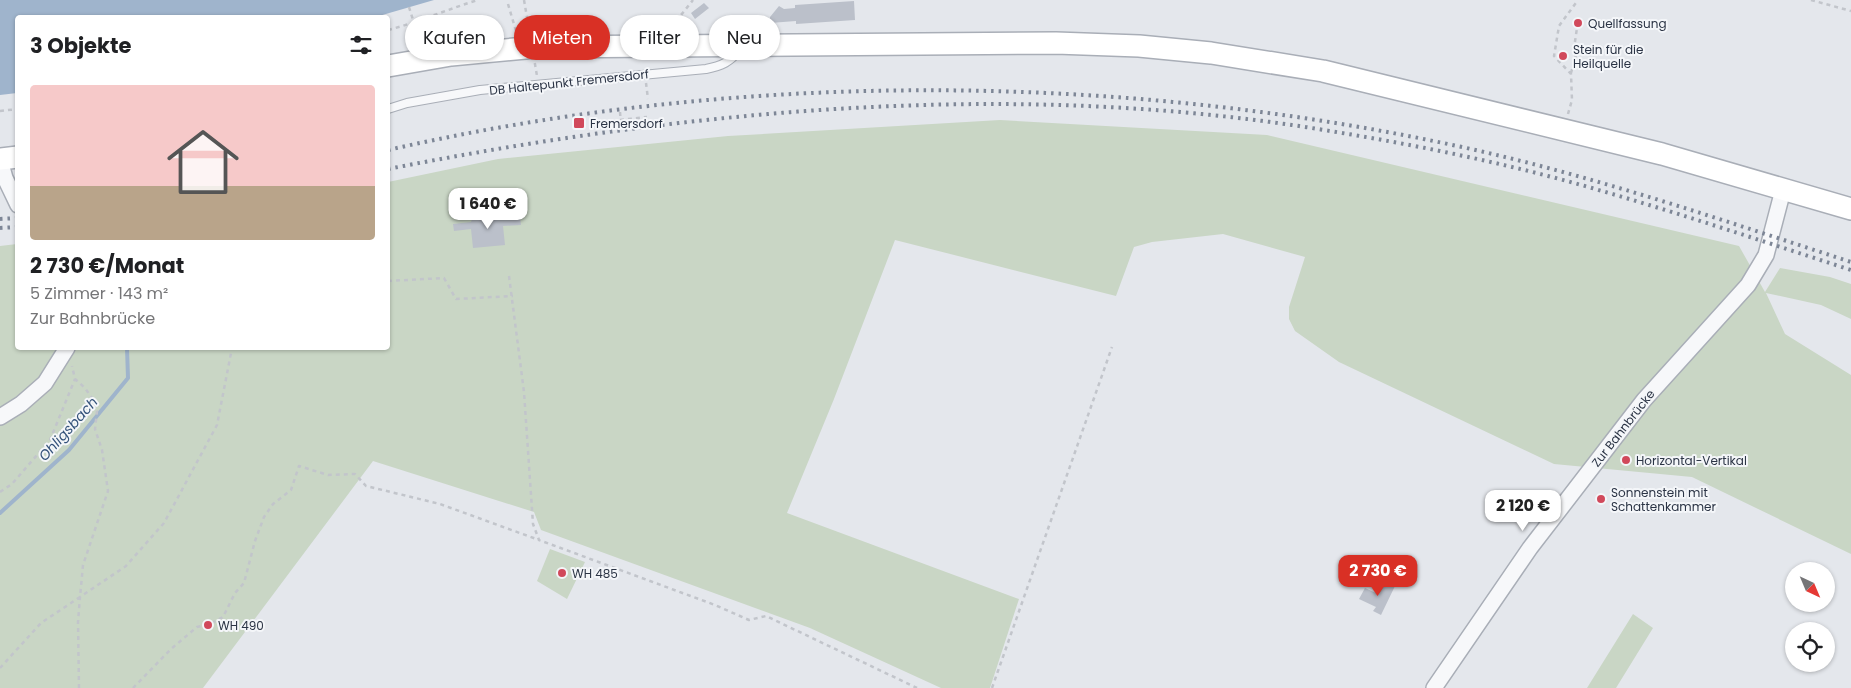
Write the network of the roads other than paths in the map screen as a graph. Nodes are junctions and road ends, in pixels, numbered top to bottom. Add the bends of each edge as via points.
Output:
1 (709, 45) edge
2 (780, 45) edge
3 (731, 60) edge
4 (390, 66) edge
5 (390, 108) edge
6 (15, 157) edge
7 (0, 159) edge
8 (1783, 190) junction
9 (15, 199) edge
10 (1851, 209) edge
11 (66, 350) edge
12 (0, 417) edge
13 (1434, 688) edge

1 - 4 main road via 536,47 451,55
2 - 8 main road via 1056,43 1211,53 1322,71 1662,154
3 - 5 lane, DB Haltepunkt Fremersdorf via 706,69 480,90
6 - 7 main road
7 - 9 street
8 - 10 main road
8 - 13 street, Zur Bahnbrücke via 1766,255 1748,285 1644,400 1530,548
11 - 12 street via 45,383

